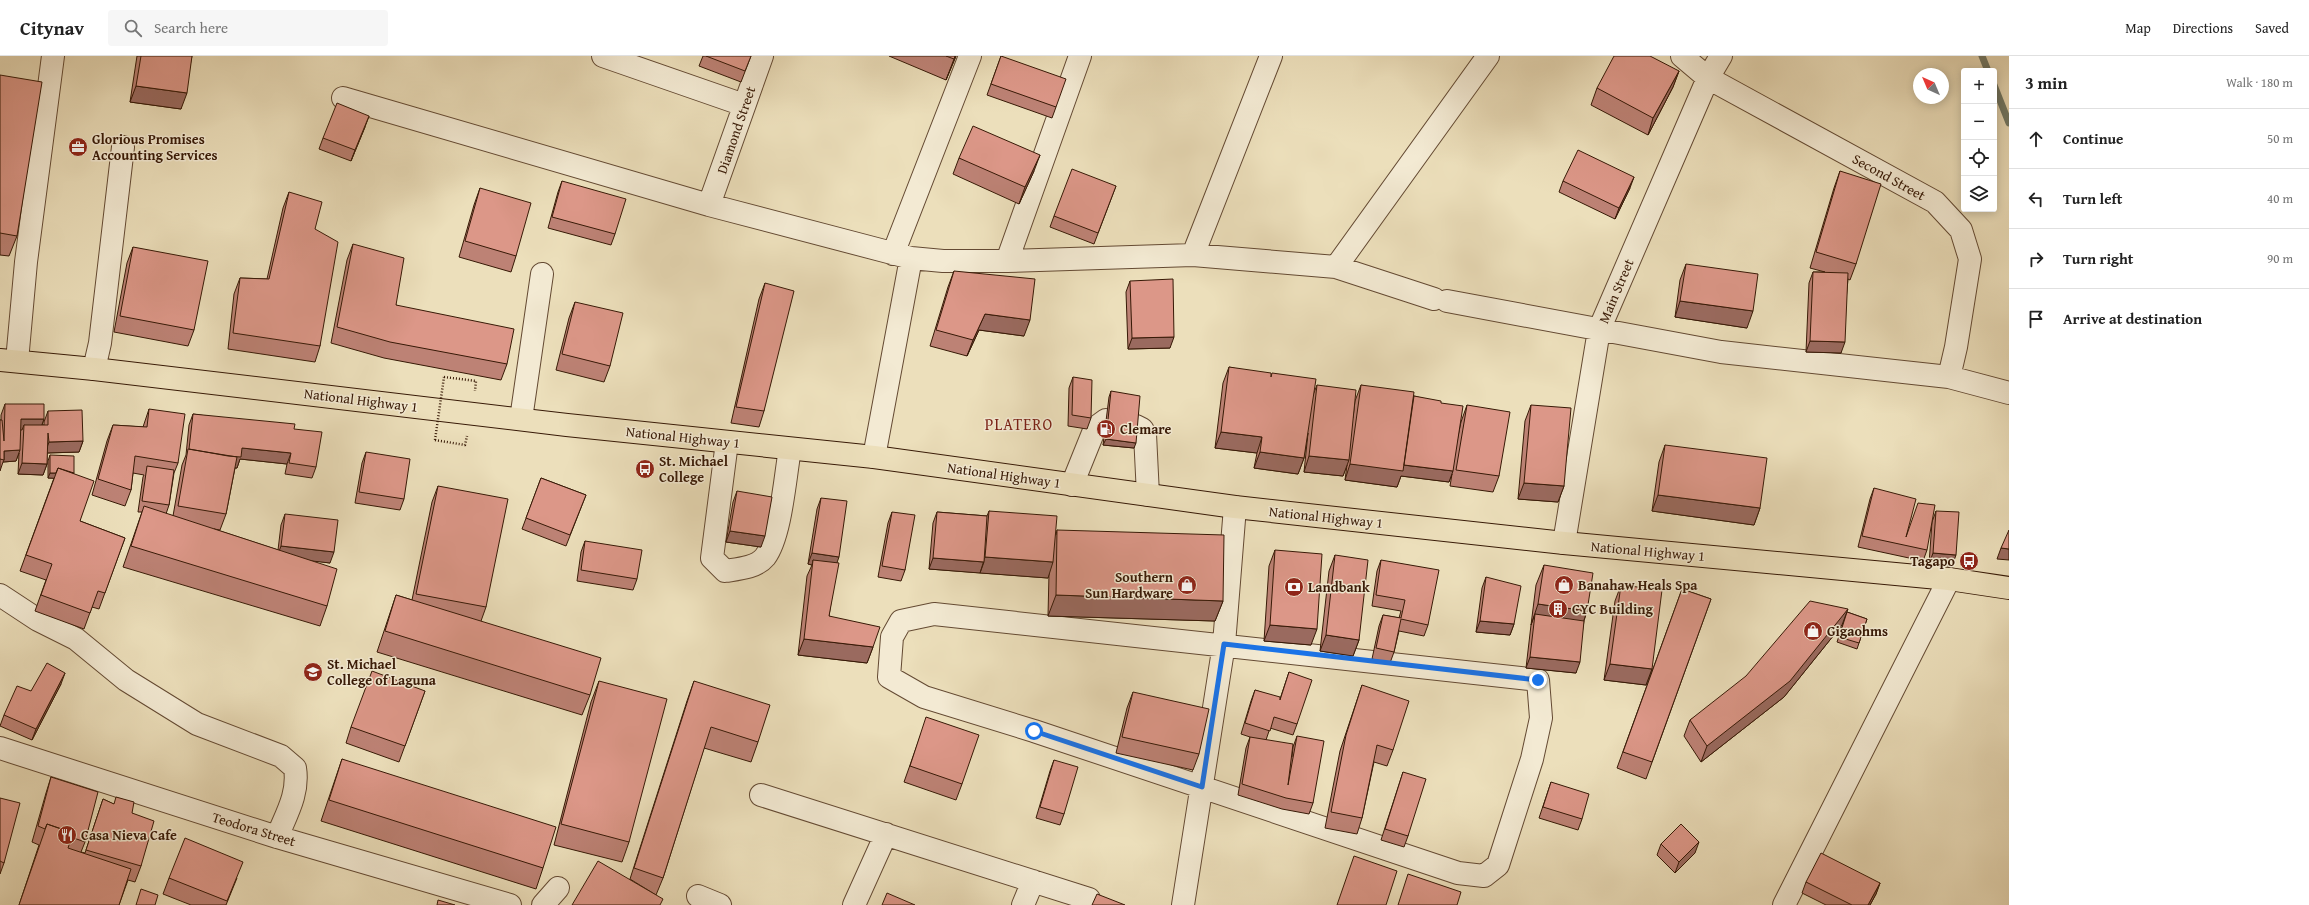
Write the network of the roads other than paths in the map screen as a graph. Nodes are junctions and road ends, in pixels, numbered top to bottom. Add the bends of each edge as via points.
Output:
1 (53, 56) edge
2 (603, 56) edge
3 (762, 56) edge
4 (970, 56) edge
5 (1080, 56) edge
6 (1271, 56) edge
7 (1488, 56) edge
8 (1682, 56) edge
9 (1721, 56) edge
10 (1708, 78) junction
11 (343, 98) dead end
12 (744, 105) junction
13 (124, 147) dead end
14 (709, 205) junction
15 (1193, 255) junction
16 (902, 256) junction
17 (1007, 261) junction
18 (1336, 267) junction
19 (542, 274) dead end
20 (1599, 330) junction
21 (8, 361) edge
22 (94, 369) junction
23 (1949, 377) junction
24 (2009, 393) edge
25 (521, 419) junction
26 (1106, 420) edge
27 (1136, 426) edge
28 (727, 442) junction
29 (790, 449) junction
30 (874, 457) junction
31 (1072, 485) junction
32 (1148, 495) junction
33 (1235, 507) junction
34 (1564, 543) junction
35 (1949, 579) junction
36 (2009, 588) edge
37 (0, 595) edge
38 (1224, 644) junction
39 (0, 748) edge
40 (1202, 787) junction
41 (761, 795) dead end
42 (886, 834) junction
43 (277, 837) junction
44 (1033, 881) junction
45 (558, 888) dead end
46 (698, 896) dead end
47 (1089, 899) dead end
48 (510, 905) edge
49 (543, 905) edge
50 (720, 905) edge
51 (854, 905) edge
52 (1023, 905) edge
53 (1183, 905) edge
54 (1784, 905) edge

1 - 21 street via 26,262
2 - 12 street
3 - 12 street, Diamond Street
4 - 16 street
5 - 17 street
6 - 15 street
7 - 18 street
8 - 10 street, Second Street
9 - 10 street, Main Street
10 - 20 street, Main Street
10 - 23 street, Second Street via 1934,202 1961,230 1970,259
11 - 14 street
12 - 14 street, Diamond Street
13 - 22 street via 100,343
14 - 16 street
15 - 17 street
15 - 18 street
16 - 17 street via 943,261
16 - 30 street
18 - 20 street via 1440,300
19 - 25 street
20 - 23 street via 1721,352
20 - 34 street, Main Street
21 - 22 highway, National Highway 1
22 - 25 highway, National Highway 1
23 - 24 street
25 - 28 highway, National Highway 1
26 - 31 street via 1095,428
27 - 32 street via 1145,434
28 - 29 highway, National Highway 1
28 - 29 street via 712,558 725,571 749,567 764,557 776,534
29 - 30 highway, National Highway 1
30 - 31 highway, National Highway 1
31 - 32 highway, National Highway 1
32 - 33 highway, National Highway 1
33 - 34 highway, National Highway 1
33 - 38 street
34 - 35 highway, National Highway 1
35 - 36 highway, National Highway 1
35 - 54 street
37 - 43 street via 38,620 76,639 126,680 197,724 281,756 295,768 297,781 294,798
38 - 40 street
38 - 40 street via 934,614 901,620 892,637 889,677 924,698 1034,731
38 - 40 street via 1538,680 1541,718 1532,759 1498,865 1484,876 1458,872
39 - 43 street, Teodora Street
40 - 53 street
41 - 42 street
42 - 44 street
42 - 51 street
43 - 48 street, Teodora Street
44 - 47 street
44 - 52 street
45 - 49 street
46 - 50 street

